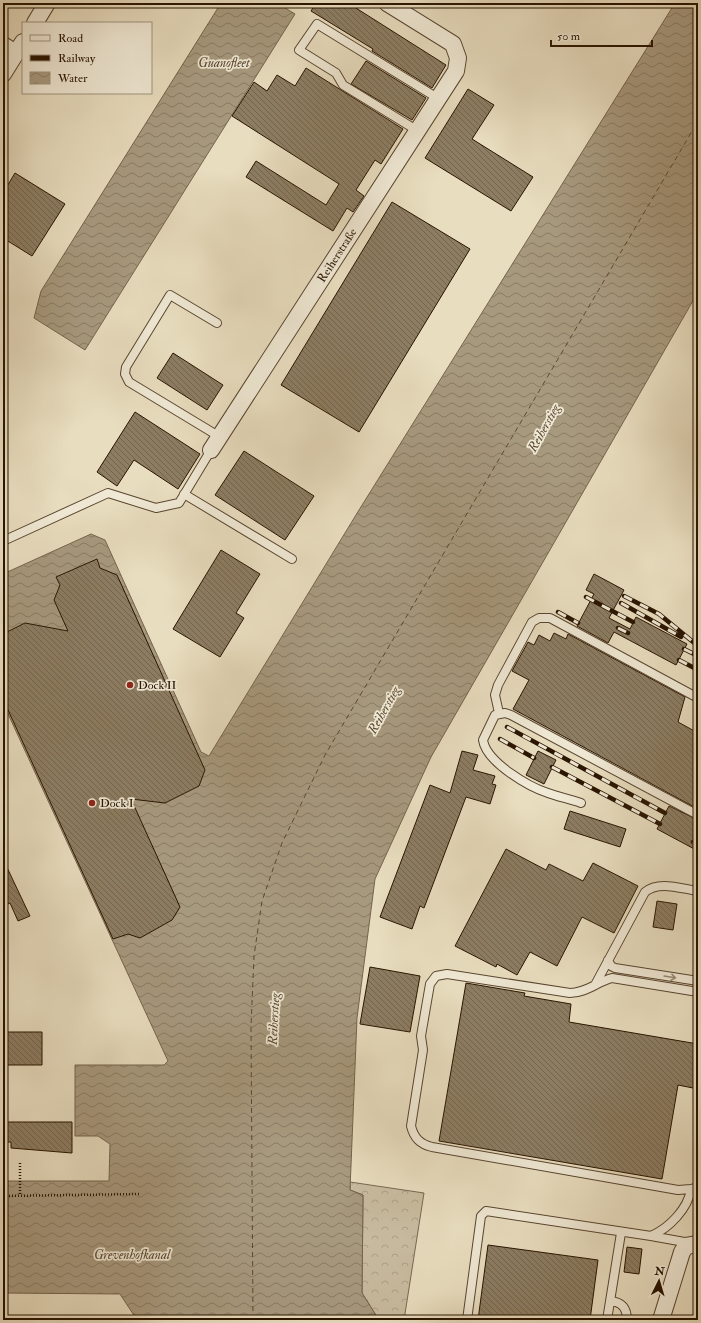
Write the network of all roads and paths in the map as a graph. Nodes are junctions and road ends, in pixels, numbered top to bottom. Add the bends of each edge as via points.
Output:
1 (47, 3) edge
2 (386, 3) edge
3 (36, 22) edge
4 (14, 46) edge
5 (3, 74) edge
6 (438, 99) junction
7 (418, 131) junction
8 (216, 324) dead end
9 (220, 437) junction
10 (211, 450) joint
11 (184, 494) junction
12 (3, 541) edge
13 (292, 559) dead end
14 (698, 698) edge
15 (499, 713) junction
16 (581, 803) dead end
17 (698, 815) edge
18 (698, 891) edge
19 (608, 960) junction
20 (647, 973) junction
21 (609, 979) junction
22 (698, 981) edge
23 (595, 985) junction
24 (698, 992) edge
25 (20, 1163) dead end
26 (695, 1188) edge
27 (140, 1194) dead end
28 (3, 1196) edge
29 (20, 1196) junction
30 (621, 1233) junction
31 (651, 1236) junction
32 (692, 1245) edge
33 (610, 1301) junction
34 (467, 1320) edge
35 (607, 1320) edge
36 (627, 1320) edge
37 (661, 1320) edge

1 - 3 street
2 - 6 street, Reiherstraße via 453,44 458,58 456,71
4 - 5 street
6 - 7 street, Reiherstraße
6 - 7 lane via 317,24 299,50 336,73 343,84
7 - 9 street, Reiherstraße
8 - 9 lane via 170,295 126,367 125,374 129,382
9 - 10 street, Reiherstraße
10 - 11 lane
11 - 12 lane via 179,503 156,508 108,493
11 - 13 lane
14 - 15 lane via 544,617 532,622 498,685 495,695
15 - 16 lane via 492,719 483,740 494,759 531,786
15 - 17 lane via 510,715
18 - 19 lane via 661,886 650,888 645,892
19 - 20 lane via 613,968
19 - 23 lane
20 - 21 lane
20 -> 22 lane
21 - 23 lane
21 - 24 lane
23 - 26 lane via 584,991 570,993 447,974 436,976 430,984 421,1036 423,1050 411,1118 412,1132 420,1142 432,1147 678,1190
25 - 29 path
26 - 31 lane via 681,1212 658,1233
27 - 29 path
28 - 29 path
30 - 31 lane
30 - 33 lane
30 - 34 lane via 486,1211 481,1216
31 - 32 lane
32 - 37 street via 678,1261
33 - 35 lane
33 - 36 lane via 623,1306

